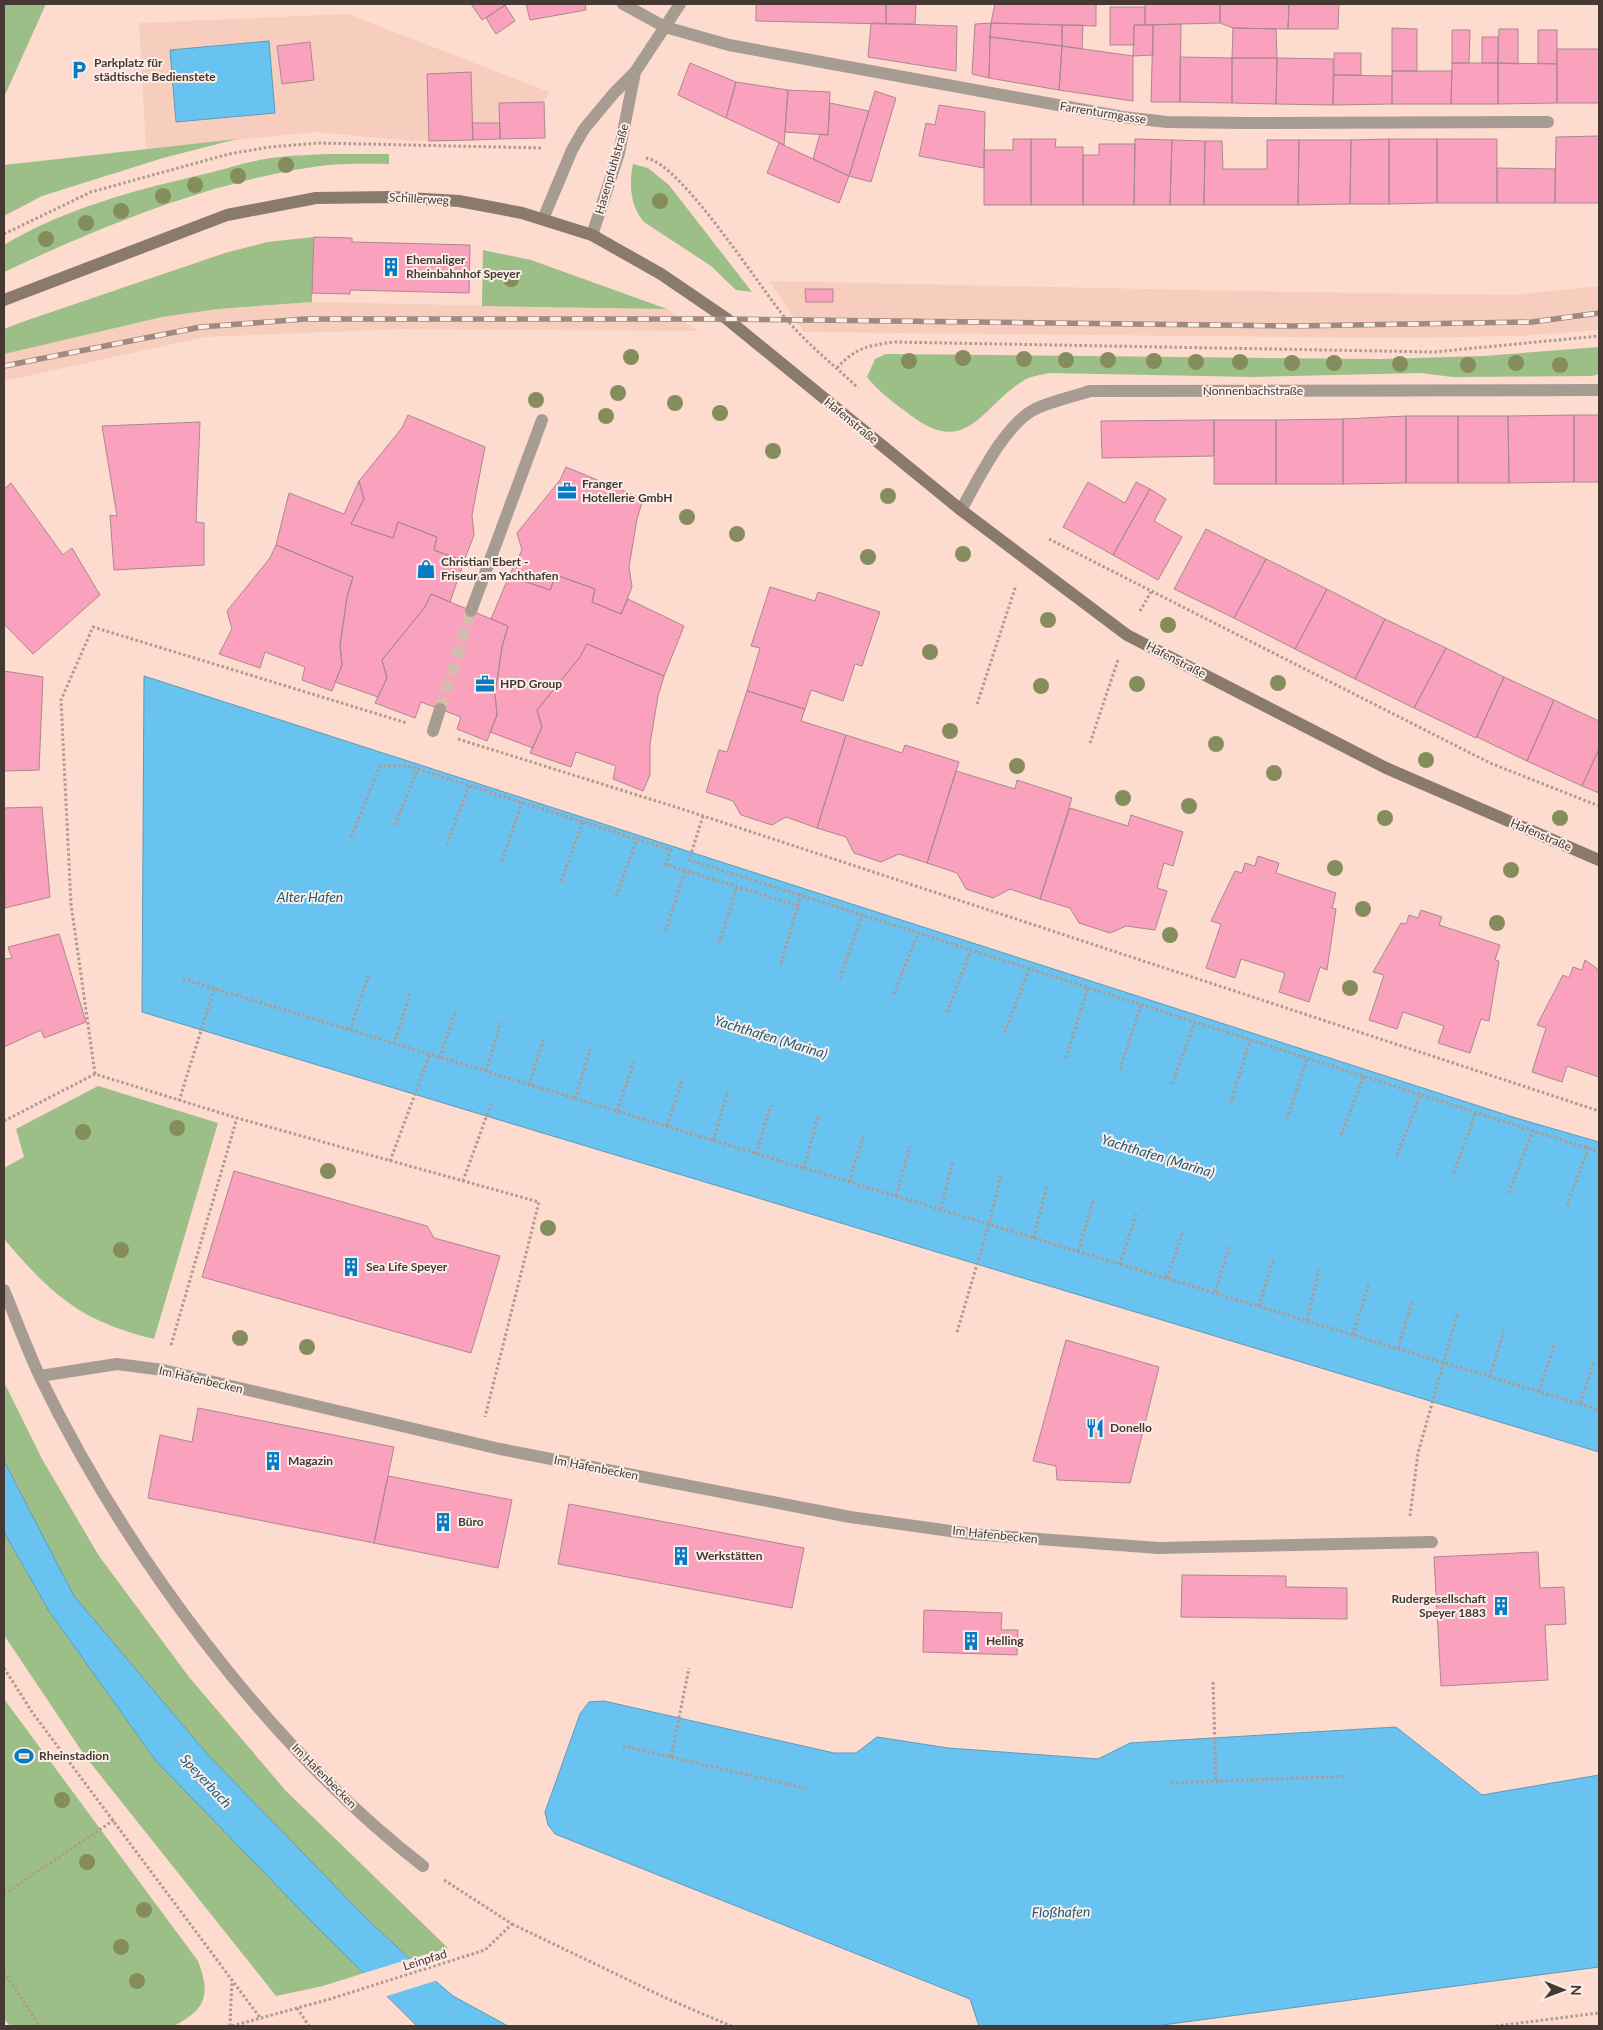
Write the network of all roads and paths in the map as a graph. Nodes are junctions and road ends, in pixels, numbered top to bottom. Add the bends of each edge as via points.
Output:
1 (623, 4) edge
2 (680, 4) edge
3 (665, 27) junction
4 (636, 72) junction
5 (1548, 122) dead end
6 (572, 150) junction
7 (619, 153) junction
8 (543, 219) junction
9 (4, 234) edge
10 (592, 235) junction
11 (4, 300) edge
12 (1599, 336) edge
13 (837, 368) junction
14 (802, 381) joint
15 (1599, 390) edge
16 (865, 394) dead end
17 (542, 420) dead end
18 (961, 510) junction
19 (1024, 560) junction
20 (1150, 592) junction
21 (471, 611) tunnel mouth
22 (1127, 635) junction
23 (977, 704) dead end
24 (440, 709) tunnel mouth
25 (434, 731) junction
26 (1090, 743) dead end
27 (418, 769) junction
28 (469, 786) junction
29 (522, 802) junction
30 (1599, 806) edge
31 (703, 816) junction
32 (583, 822) junction
33 (395, 825) dead end
34 (351, 837) dead end
35 (637, 840) junction
36 (447, 844) dead end
37 (1599, 860) edge
38 (502, 861) dead end
39 (685, 870) junction
40 (561, 881) dead end
41 (737, 887) junction
42 (800, 895) junction
43 (616, 896) dead end
44 (798, 906) junction
45 (862, 915) junction
46 (666, 931) dead end
47 (918, 933) junction
48 (719, 943) dead end
49 (971, 950) junction
50 (781, 963) dead end
51 (1029, 969) junction
52 (369, 974) dead end
53 (840, 978) dead end
54 (183, 979) dead end
55 (1088, 987) junction
56 (214, 989) junction
57 (411, 991) dead end
58 (894, 994) dead end
59 (1141, 1005) junction
60 (456, 1010) dead end
61 (947, 1012) dead end
62 (501, 1022) dead end
63 (1195, 1022) junction
64 (350, 1030) junction
65 (1005, 1032) dead end
66 (544, 1038) dead end
67 (1250, 1040) junction
68 (394, 1044) junction
69 (590, 1049) dead end
70 (430, 1054) junction
71 (440, 1058) junction
72 (1066, 1058) dead end
73 (1307, 1058) junction
74 (634, 1062) dead end
75 (1120, 1069) dead end
76 (486, 1071) junction
77 (95, 1074) junction
78 (1364, 1076) junction
79 (682, 1078) dead end
80 (530, 1084) junction
81 (1172, 1084) dead end
82 (728, 1091) dead end
83 (1421, 1094) junction
84 (575, 1099) junction
85 (179, 1101) junction
86 (492, 1101) dead end
87 (1231, 1103) dead end
88 (771, 1105) dead end
89 (1599, 1110) edge
90 (617, 1111) junction
91 (1476, 1112) junction
92 (818, 1116) dead end
93 (238, 1118) junction
94 (1287, 1119) dead end
95 (4, 1121) edge
96 (666, 1126) junction
97 (1533, 1130) junction
98 (864, 1134) dead end
99 (1342, 1135) dead end
100 (713, 1140) junction
101 (910, 1147) dead end
102 (1588, 1148) junction
103 (1599, 1152) edge
104 (756, 1154) junction
105 (1396, 1155) dead end
106 (390, 1160) junction
107 (953, 1161) dead end
108 (804, 1168) junction
109 (1454, 1173) dead end
110 (1001, 1175) dead end
111 (462, 1181) junction
112 (850, 1182) junction
113 (1046, 1187) dead end
114 (1509, 1193) dead end
115 (896, 1196) junction
116 (1094, 1199) dead end
117 (1567, 1206) dead end
118 (941, 1209) junction
119 (1137, 1212) dead end
120 (989, 1224) junction
121 (1183, 1231) dead end
122 (1033, 1238) junction
123 (1230, 1246) dead end
124 (1078, 1251) junction
125 (1274, 1258) dead end
126 (1120, 1264) junction
127 (1319, 1270) dead end
128 (1167, 1278) junction
129 (1369, 1283) dead end
130 (4, 1290) edge
131 (1215, 1293) junction
132 (1412, 1301) dead end
133 (1259, 1306) junction
134 (1458, 1312) dead end
135 (1307, 1320) junction
136 (1504, 1331) dead end
137 (957, 1332) dead end
138 (1353, 1335) junction
139 (1555, 1343) dead end
140 (1398, 1348) junction
141 (1594, 1361) dead end
142 (1444, 1362) junction
143 (163, 1370) junction
144 (40, 1376) junction
145 (1490, 1376) junction
146 (1539, 1391) junction
147 (1580, 1404) junction
148 (1599, 1410) edge
149 (478, 1444) junction
150 (1432, 1542) dead end
151 (1406, 1543) junction
152 (4, 1668) edge
153 (689, 1668) dead end
154 (1213, 1682) dead end
155 (623, 1746) dead end
156 (671, 1757) junction
157 (1348, 1776) dead end
158 (1216, 1781) junction
159 (1171, 1783) dead end
160 (805, 1788) dead end
161 (114, 1820) junction
162 (423, 1866) joint
163 (4, 1894) edge
164 (512, 1924) junction
165 (4, 1972) edge
166 (232, 1980) junction
167 (297, 2008) junction
168 (1599, 2013) edge
169 (261, 2018) junction
170 (40, 2026) edge
171 (231, 2026) edge
172 (309, 2026) edge
173 (731, 2026) edge
174 (1496, 2026) edge

1 - 3 street, Farrenturmgasse
2 - 3 street, Hasenpfuhlstraße
3 - 4 street, Hasenpfuhlstraße
3 - 5 street, Farrenturmgasse via 729,45 1123,118 1245,123
4 - 6 street, Hasenpfuhlstraße via 591,118
4 - 7 street, Hasenpfuhlstraße
6 - 8 street, Hasenpfuhlstraße
6 - 9 path via 509,146 319,144 270,147 229,154 91,192
7 - 10 street, Hasenpfuhlstraße
7 - 13 path via 653,159 670,172 704,210 787,320
8 - 10 street, Schillerweg
8 - 11 street, Schillerweg via 459,201 391,197 316,198 227,215
10 - 14 street, Schillerweg via 661,274 727,319
12 - 13 path via 1434,352 892,342 864,346
13 - 16 path
14 - 18 street, Hafenstraße
15 - 18 street, Nonnenbachstraße via 1090,391 1034,409 1014,427 991,458
17 - 21 street
18 - 19 street, Hafenstraße
19 - 20 path via 1039,534
19 - 22 street, Hafenstraße
19 - 23 path
20 - 22 path
20 - 30 path via 1490,763
22 - 26 path
22 - 37 street, Hafenstraße via 1386,768
24 - 25 street
25 - 31 path
25 - 77 path via 93,626 61,700 71,904
27 - 28 path
27 - 33 path
27 - 34 path via 380,766
28 - 29 path
28 - 36 path
29 - 32 path
29 - 38 path
31 - 42 path via 689,860
31 - 89 path
32 - 35 path
32 - 40 path
35 - 39 path via 671,850 665,864
35 - 43 path
39 - 41 path
39 - 46 path
41 - 44 path
41 - 48 path
42 - 44 path
42 - 45 path
44 - 50 path
45 - 47 path
45 - 53 path
47 - 49 path
47 - 58 path
49 - 51 path
49 - 61 path
51 - 55 path
51 - 65 path
52 - 64 path
54 - 56 path
55 - 59 path
55 - 72 path
56 - 64 path
56 - 85 path
57 - 68 path
59 - 63 path
59 - 75 path
60 - 71 path
62 - 76 path
63 - 67 path
63 - 81 path
64 - 68 path
66 - 80 path
67 - 73 path
67 - 87 path
68 - 70 path
69 - 84 path
70 - 71 path
70 - 106 path
71 - 76 path
73 - 78 path
73 - 94 path
74 - 90 path
76 - 80 path
77 - 85 path
77 - 95 path
78 - 83 path
78 - 99 path
79 - 96 path
80 - 84 path
82 - 100 path
83 - 91 path
83 - 105 path
84 - 90 path
85 - 93 path
86 - 111 path
88 - 104 path
90 - 96 path
91 - 97 path
91 - 109 path
92 - 108 path
93 - 106 path
93 - 143 path
96 - 100 path
97 - 102 path
97 - 114 path
98 - 112 path
100 - 104 path
101 - 115 path
102 - 103 path
102 - 117 path
104 - 108 path
106 - 111 path
107 - 118 path
108 - 112 path
110 - 120 path
111 - 149 path via 539,1202
112 - 115 path
113 - 122 path
115 - 118 path
116 - 124 path
118 - 120 path
119 - 126 path
120 - 122 path
120 - 137 path
121 - 128 path
122 - 124 path
123 - 131 path
124 - 126 path
125 - 133 path
126 - 128 path
127 - 135 path
128 - 131 path
129 - 138 path
130 - 144 street, Im Hafenbecken
131 - 133 path
132 - 140 path
133 - 135 path
134 - 142 path
135 - 138 path
136 - 145 path
138 - 140 path
139 - 146 path
140 - 142 path
141 - 147 path
142 - 145 path
142 - 151 path via 1418,1453
143 - 144 street, Im Hafenbecken via 117,1364
143 - 149 street, Im Hafenbecken
144 - 162 street, Im Hafenbecken via 92,1474 158,1578 222,1664 314,1770
145 - 146 path
146 - 147 path
147 - 148 path
149 - 151 street, Im Hafenbecken via 850,1517 972,1534 1158,1548
150 - 151 street, Im Hafenbecken
152 - 161 path via 32,1712
153 - 156 path
154 - 158 path
155 - 156 path
156 - 160 path
157 - 158 path
158 - 159 path
161 - 163 path
161 - 166 path
162 - 164 path
164 - 167 path, Leinpfad via 485,1950
164 - 173 path
165 - 170 path
166 - 169 path
166 - 171 path
167 - 169 path, Leinpfad
167 - 172 path
168 - 174 path
169 - 171 path, Leinpfad

